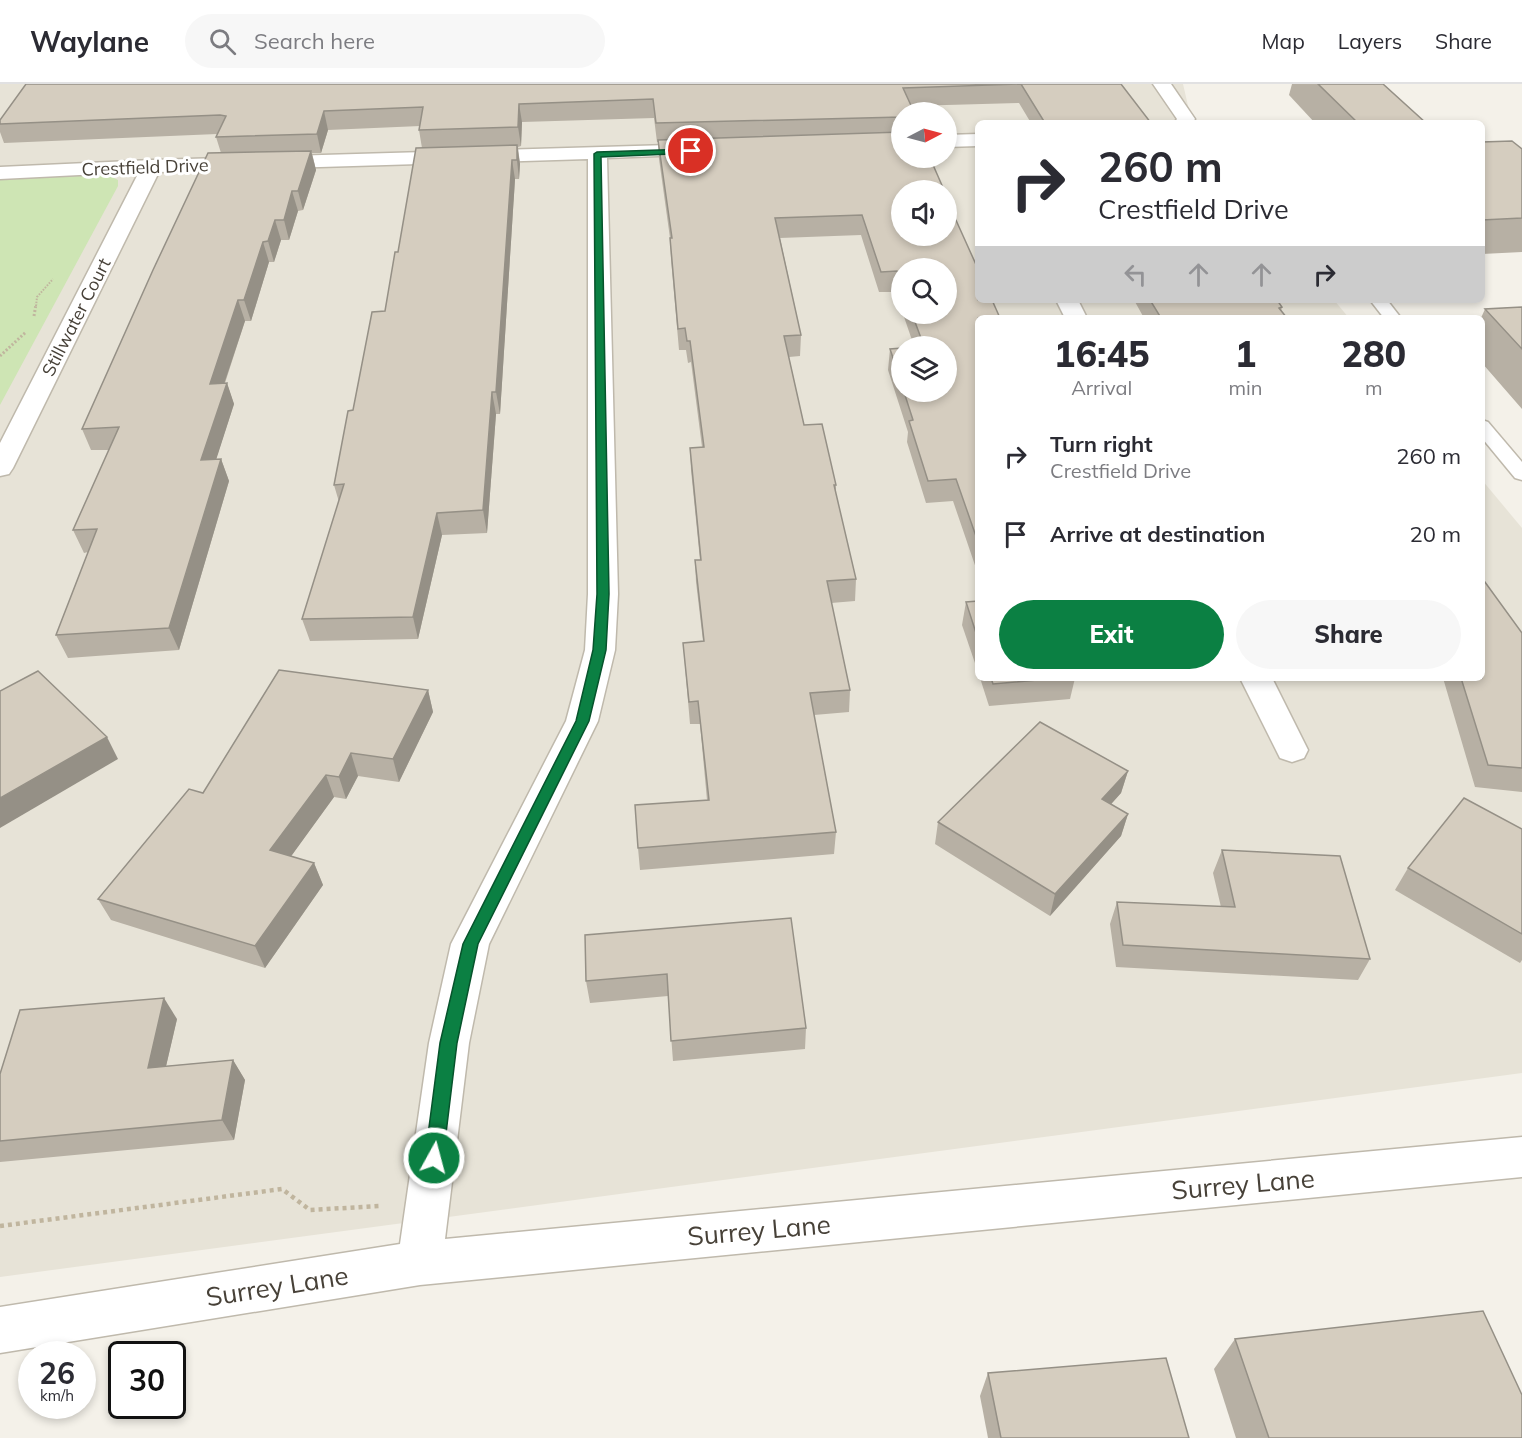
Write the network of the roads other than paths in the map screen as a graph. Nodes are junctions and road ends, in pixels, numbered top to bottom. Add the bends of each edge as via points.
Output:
1 (1162, 84) edge
2 (1185, 120) edge
3 (975, 140) edge
4 (957, 141) edge
5 (726, 150) edge
6 (597, 154) junction
7 (152, 166) junction
8 (0, 173) edge
9 (1380, 303) edge
10 (1390, 315) edge
11 (1485, 430) edge
12 (0, 468) edge
13 (1522, 474) edge
14 (1258, 681) edge
15 (1293, 750) dead end
16 (1522, 1157) edge
17 (420, 1263) junction
18 (0, 1330) edge

1 - 2 street
3 - 4 street
5 - 6 street, Crestfield Drive
6 - 7 street, Crestfield Drive
6 - 17 street via 603,594 600,650 582,721 470,944 448,1043
7 - 8 street, Crestfield Drive
7 - 12 street, Stillwater Court
9 - 10 lane
11 - 13 lane
14 - 15 street
16 - 17 street, Surrey Lane
17 - 18 street, Surrey Lane

